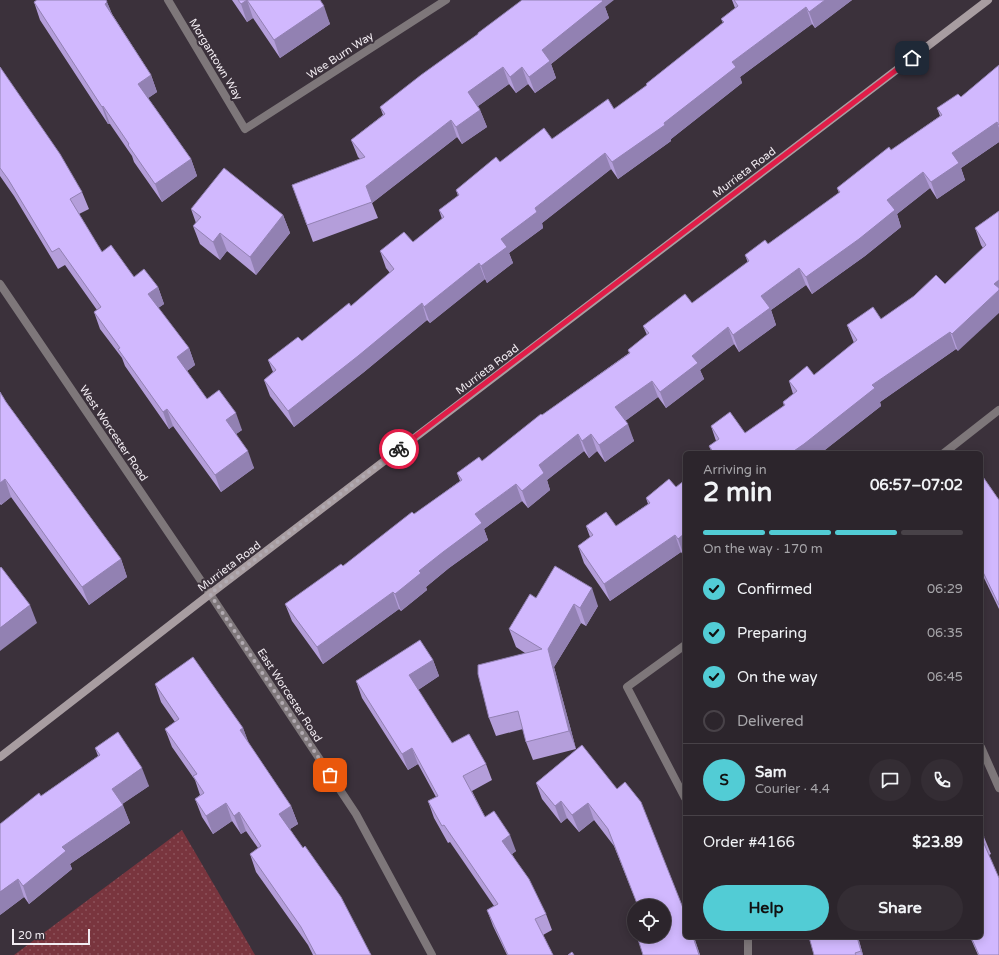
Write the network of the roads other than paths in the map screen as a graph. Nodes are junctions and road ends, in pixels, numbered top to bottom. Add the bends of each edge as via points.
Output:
1 (168, 0) edge
2 (446, 0) edge
3 (988, 0) edge
4 (245, 129) joint
5 (0, 284) edge
6 (999, 410) edge
7 (947, 451) edge
8 (210, 594) junction
9 (683, 646) edge
10 (983, 752) edge
11 (0, 757) edge
12 (999, 788) edge
13 (683, 794) edge
14 (748, 939) edge
15 (432, 955) edge
16 (748, 955) edge

1 - 4 street, Morgantown Way
2 - 4 street, Wee Burn Way
3 - 8 main road, Murrieta Road
5 - 8 street, West Worcester Road
6 - 7 street
8 - 11 main road, Murrieta Road
8 - 15 street, East Worcester Road via 356,814
9 - 13 street via 627,687
10 - 12 street
14 - 16 street

